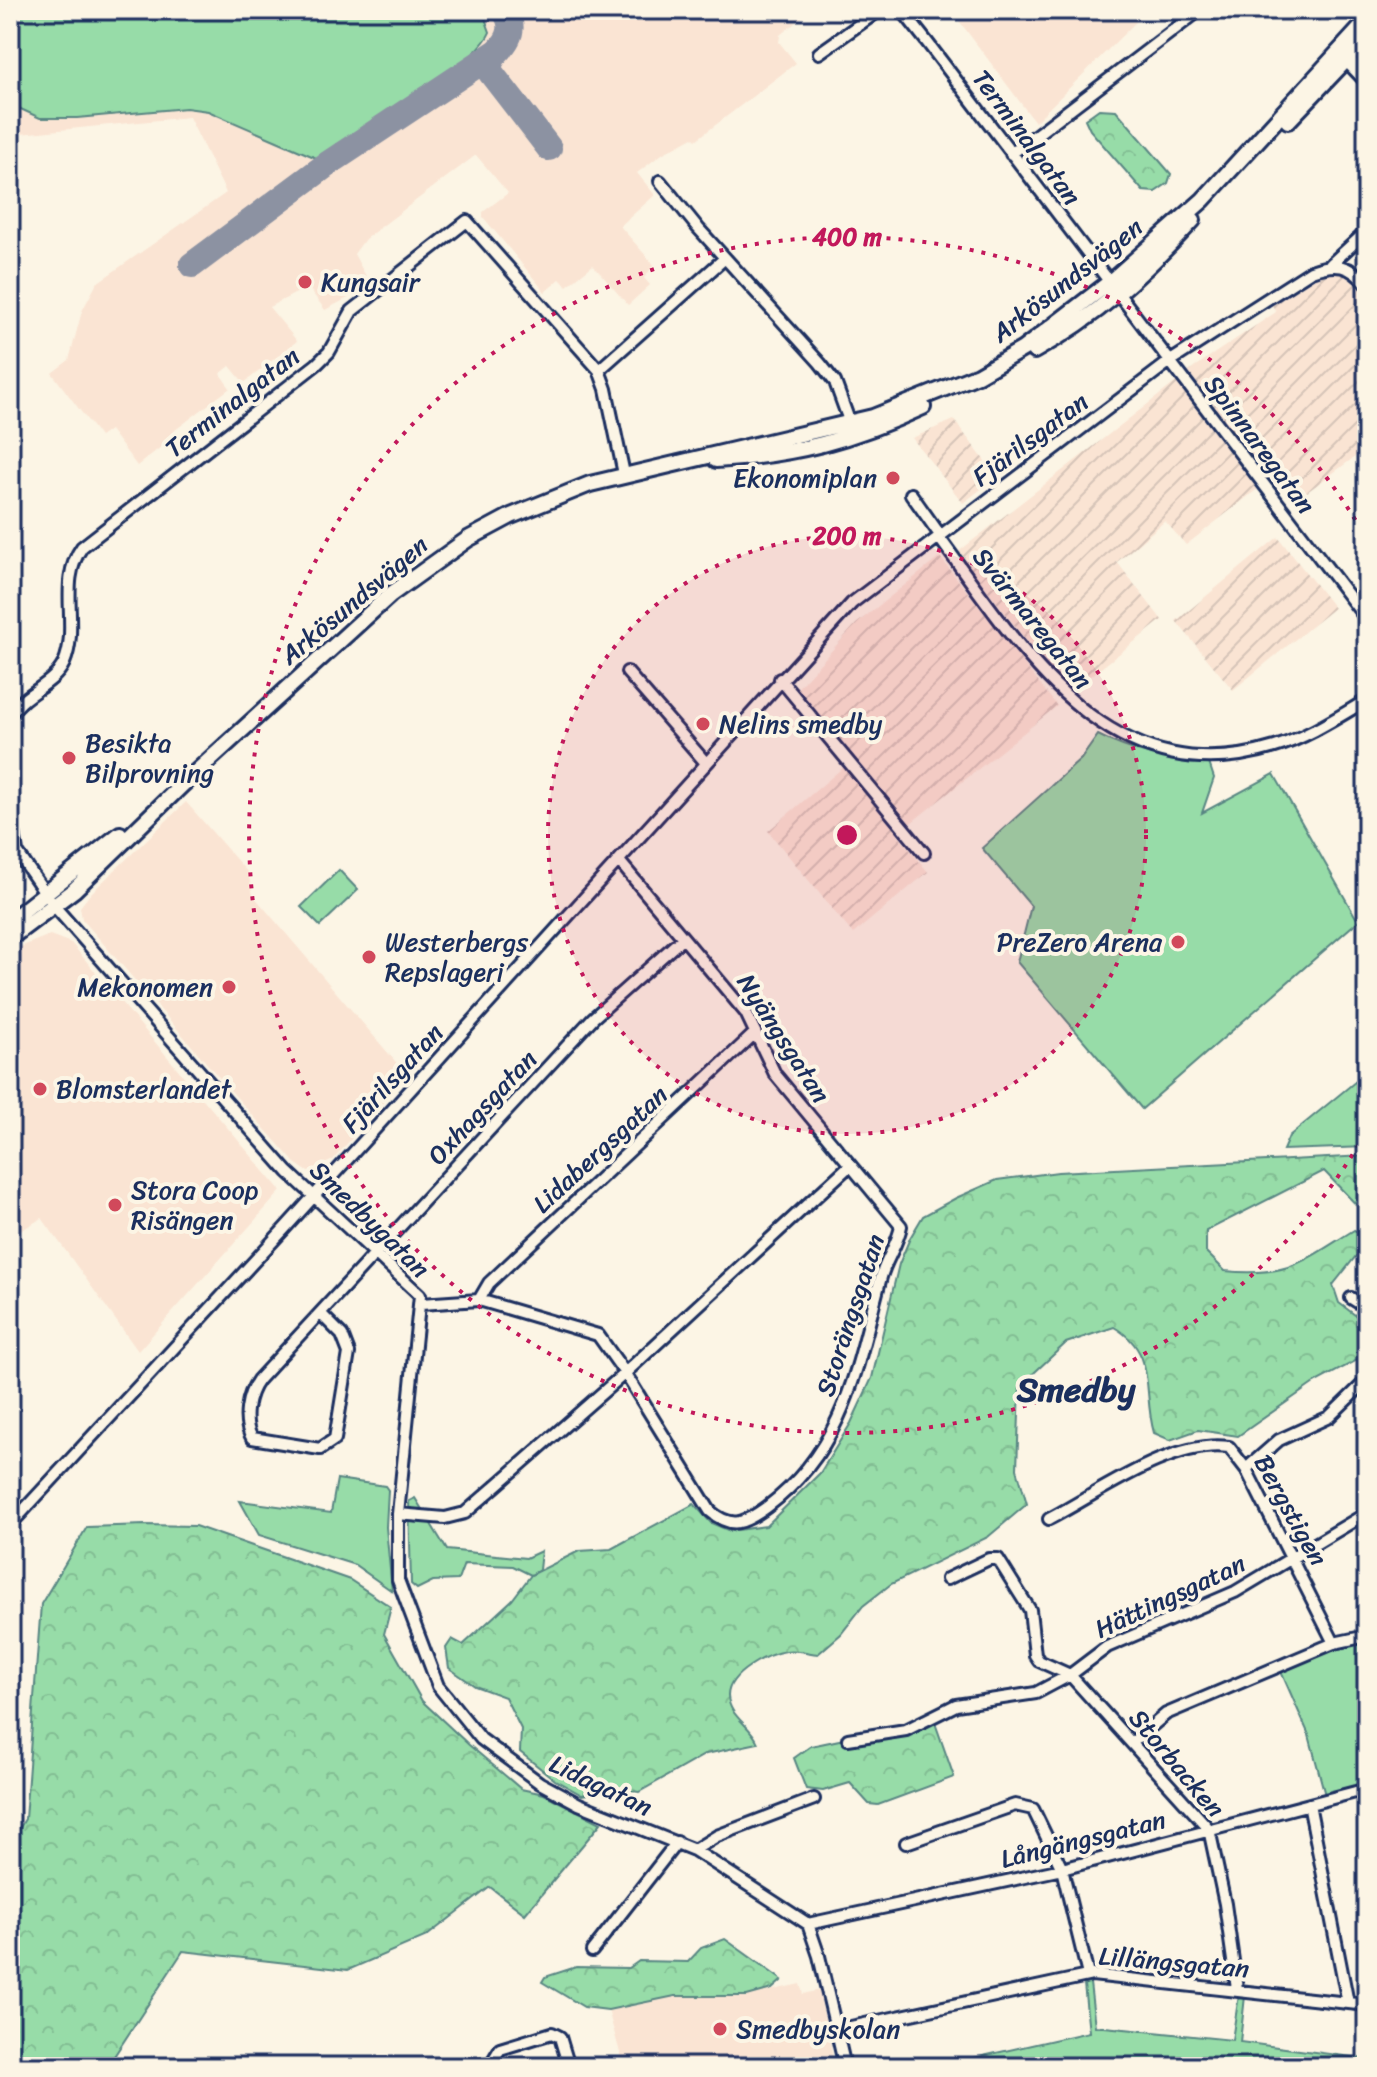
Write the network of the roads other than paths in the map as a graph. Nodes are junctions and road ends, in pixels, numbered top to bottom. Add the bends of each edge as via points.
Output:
1 (880, 10) edge
2 (895, 10) edge
3 (1200, 10) edge
4 (1367, 21) edge
5 (1367, 38) edge
6 (819, 53) dead end
7 (1343, 55) junction
8 (1367, 80) edge
9 (1011, 154) junction
10 (660, 181) dead end
11 (1367, 231) edge
12 (725, 258) junction
13 (1331, 264) junction
14 (1110, 282) junction
15 (1367, 285) edge
16 (1119, 295) junction
17 (1169, 362) junction
18 (599, 370) junction
19 (853, 430) junction
20 (624, 474) junction
21 (911, 494) dead end
22 (939, 536) junction
23 (1367, 620) edge
24 (627, 672) dead end
25 (780, 679) junction
26 (1367, 700) edge
27 (10, 715) edge
28 (706, 763) junction
29 (10, 805) edge
30 (924, 853) dead end
31 (619, 861) junction
32 (50, 901) junction
33 (10, 921) edge
34 (10, 938) edge
35 (683, 938) junction
36 (755, 1033) junction
37 (848, 1167) junction
38 (314, 1196) junction
39 (377, 1253) junction
40 (1351, 1298) dead end
41 (479, 1300) junction
42 (421, 1304) junction
43 (1367, 1308) edge
44 (320, 1313) junction
45 (625, 1373) junction
46 (1367, 1380) edge
47 (1246, 1469) junction
48 (1367, 1513) edge
49 (398, 1514) junction
50 (1049, 1519) dead end
51 (10, 1525) edge
52 (1292, 1556) junction
53 (947, 1579) dead end
54 (1367, 1636) edge
55 (1334, 1643) junction
56 (1070, 1675) junction
57 (848, 1739) dead end
58 (1133, 1742) junction
59 (1367, 1789) edge
60 (814, 1799) dead end
61 (1309, 1804) junction
62 (1209, 1829) junction
63 (677, 1842) junction
64 (906, 1843) dead end
65 (694, 1850) junction
66 (1062, 1869) junction
67 (808, 1924) junction
68 (592, 1951) dead end
69 (1088, 1975) junction
70 (1237, 1989) junction
71 (1348, 2003) junction
72 (1367, 2005) edge
73 (837, 2030) junction
74 (489, 2067) edge
75 (569, 2067) edge
76 (845, 2067) edge

1 - 6 street
2 - 9 street, Terminalgatan via 905,14
3 - 9 street
4 - 7 main road, Arkösundsvägen
5 - 7 main road, Arkösundsvägen
7 - 8 main road
7 - 14 main road, Arkösundsvägen via 1236,167
7 - 16 main road, Arkösundsvägen
9 - 14 street, Terminalgatan
10 - 12 street
11 - 13 street, Fjärilsgatan
12 - 18 street
12 - 19 street via 835,382
13 - 15 street via 1344,265
13 - 17 street, Fjärilsgatan via 1311,271
14 - 16 street, Terminalgatan
14 - 19 main road, Arkösundsvägen via 1023,349 978,375
16 - 17 street, Spinnaregatan
16 - 19 main road, Arkösundsvägen via 1011,364
17 - 22 street, Fjärilsgatan
17 - 23 street, Spinnaregatan
18 - 20 street, Terminalgatan
18 - 27 street, Terminalgatan via 467,221 352,311 317,364 82,547 71,577 64,662
19 - 20 main road, Arkösundsvägen via 782,454
20 - 32 main road, Arkösundsvägen via 531,507 440,556
21 - 22 street, Svärmaregatan
22 - 25 street, Fjärilsgatan via 852,603
22 - 26 street, Svärmaregatan via 1049,680 1071,703 1120,735 1188,755 1229,756 1275,747
24 - 28 street
25 - 28 street, Fjärilsgatan
25 - 30 street
28 - 31 street, Fjärilsgatan
29 - 32 street via 17,852
31 - 35 street, Nyängsgatan
31 - 38 street, Fjärilsgatan
32 - 33 main road, Arkösundsvägen
32 - 34 main road, Arkösundsvägen
32 - 38 street, Smedbygatan
35 - 36 street, Nyängsgatan via 746,1013
35 - 39 street, Oxhagsgatan via 593,1018
36 - 37 street, Nyängsgatan via 775,1074
36 - 41 street, Lidabergsgatan via 489,1283
37 - 45 street
37 - 45 street, Storängsgatan via 901,1226 882,1273 852,1391 829,1441 784,1495 746,1523 733,1525 710,1511
38 - 39 street, Smedbygatan
38 - 51 street, Fjärilsgatan
39 - 42 street, Smedbygatan via 414,1287
39 - 44 street, Oxhagsgatan
40 - 43 street
41 - 42 street, Smedbygatan
41 - 45 street, Smedbygatan via 598,1335
42 - 49 street, Lidagatan
44 - 44 street, Oxhagsgatan via 251,1389 246,1428 252,1438 320,1449 335,1439 349,1353 342,1335
45 - 49 street via 465,1513 445,1518
46 - 47 street via 1329,1417 1279,1440
47 - 50 street, Bergstigen via 1229,1447 1192,1450 1146,1466
47 - 52 street, Bergstigen
48 - 52 street, Hättingsgatan
49 - 63 street, Lidagatan via 398,1580 417,1636 438,1686 481,1739 540,1783 579,1804
52 - 55 street, Bergstigen
52 - 56 street, Hättingsgatan via 1235,1592 1107,1647
53 - 56 street, Storbacken via 998,1559 1030,1610 1035,1655
54 - 55 street
55 - 58 street via 1166,1714
56 - 57 street, Hättingsgatan via 1036,1693 956,1705 906,1730
56 - 58 street, Storbacken
58 - 62 street, Storbacken
59 - 61 street, Långängsgatan
60 - 65 street
61 - 62 street, Långängsgatan
61 - 71 street
62 - 66 street, Långängsgatan
62 - 70 street, Storbacken
63 - 65 street, Lidagatan
63 - 68 street
64 - 66 street via 1026,1805 1033,1809
65 - 67 street, Lidagatan
66 - 67 street, Långängsgatan
66 - 69 street
67 - 73 street
69 - 70 street, Lillängsgatan
69 - 73 street, Lillängsgatan
70 - 71 street, Lillängsgatan
71 - 72 street, Lillängsgatan
73 - 76 street
74 - 75 street via 500,2049 552,2033 560,2037

